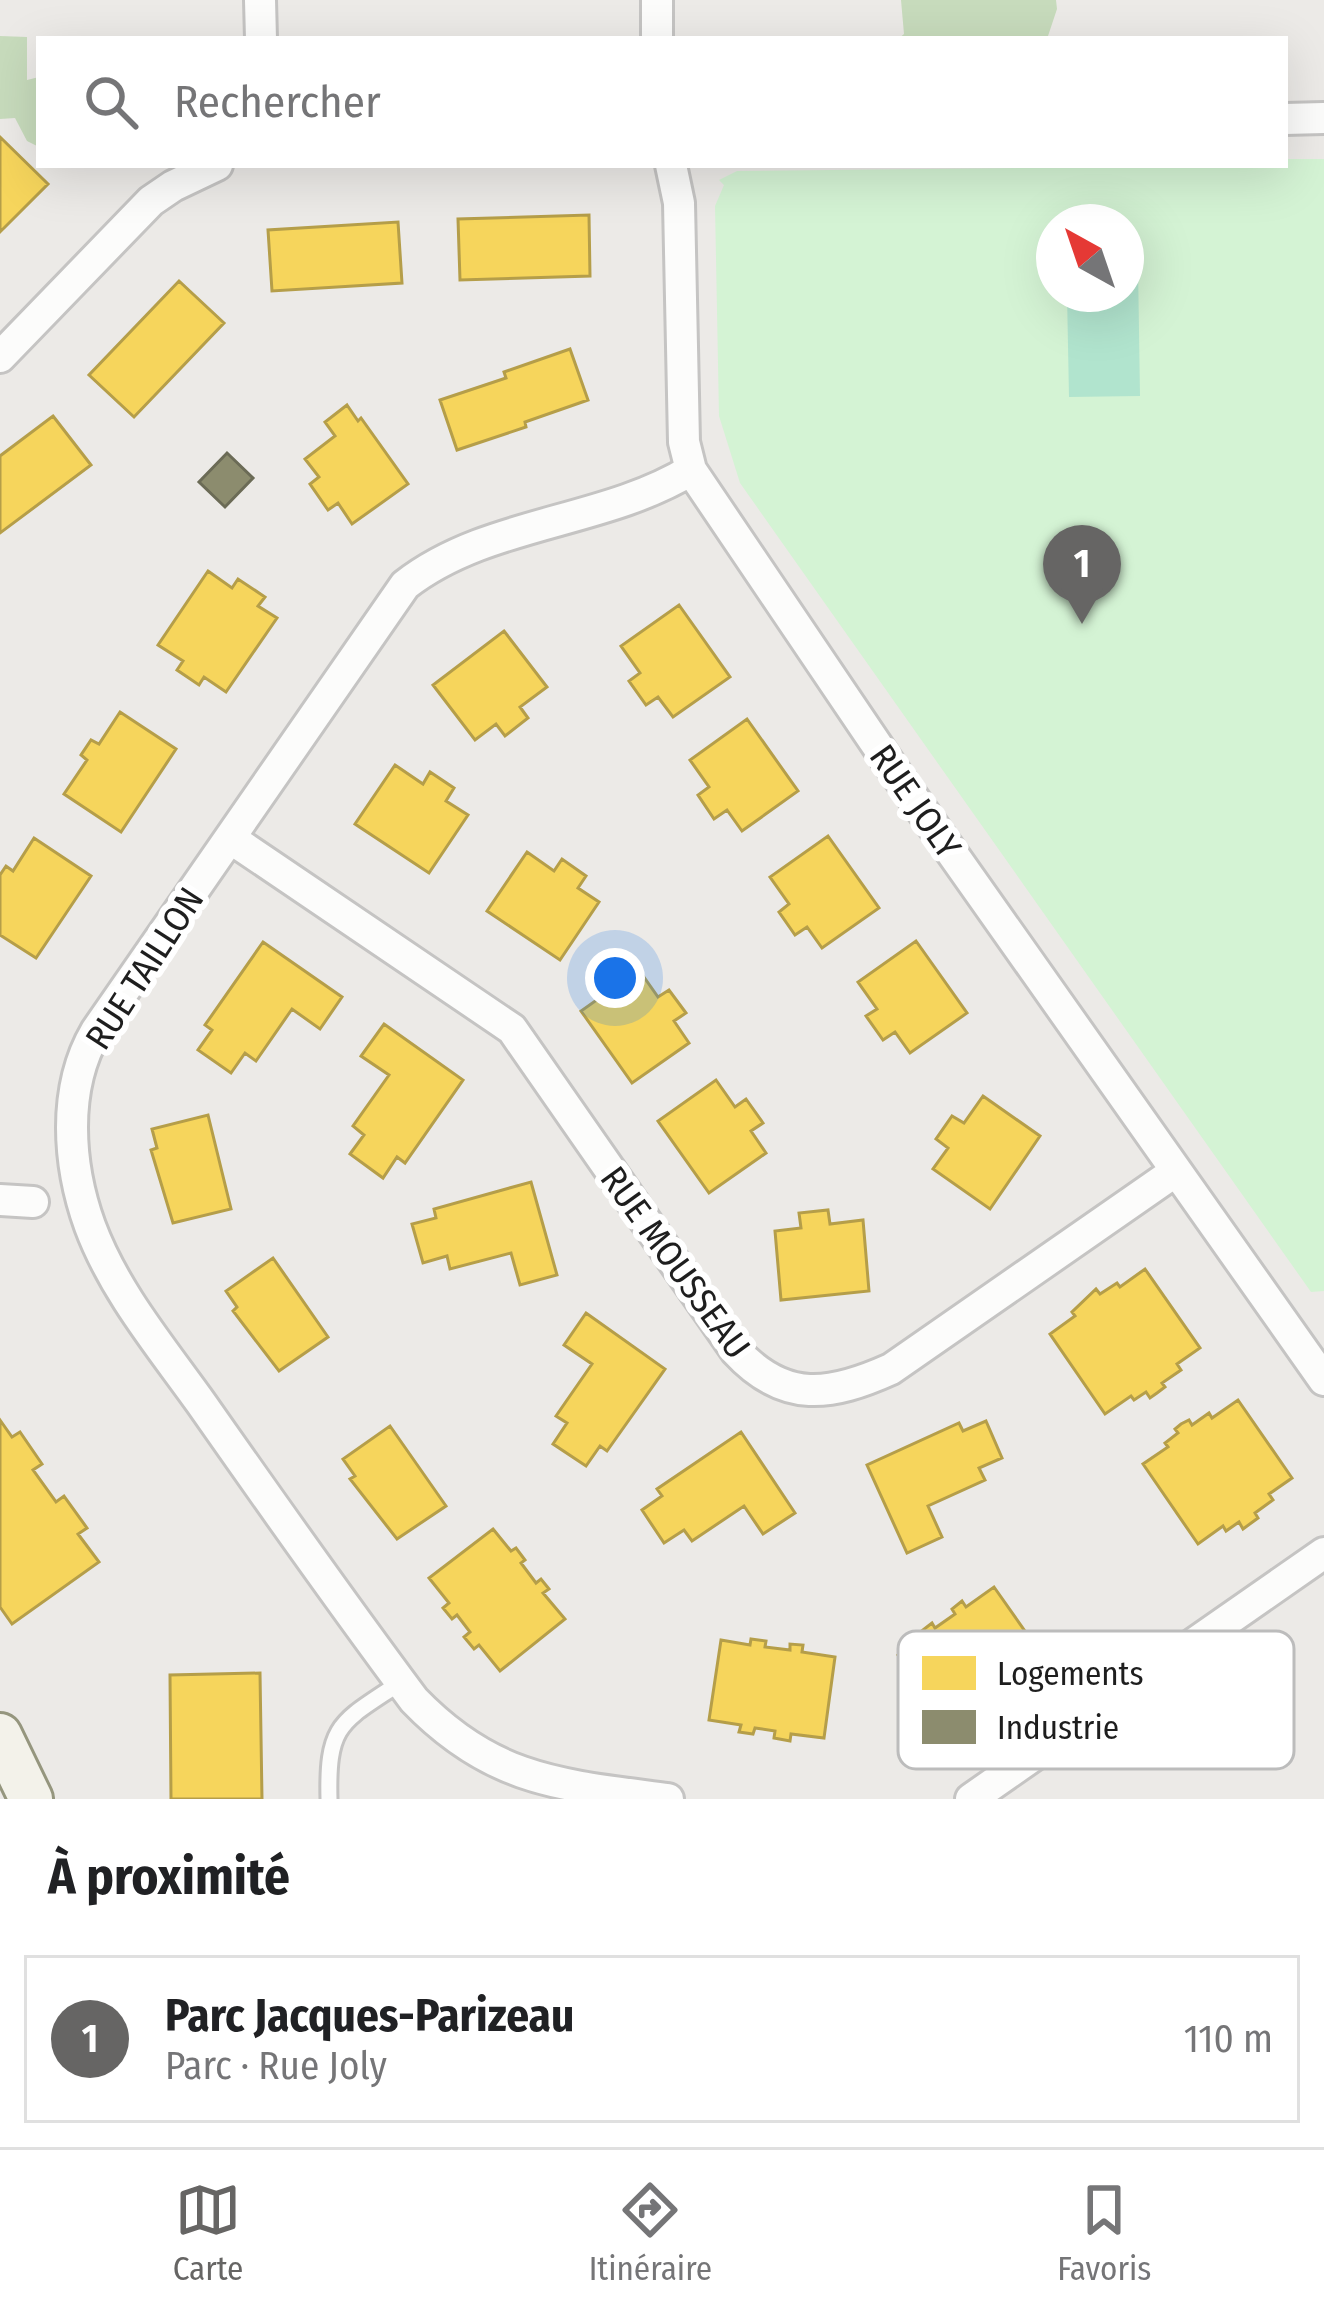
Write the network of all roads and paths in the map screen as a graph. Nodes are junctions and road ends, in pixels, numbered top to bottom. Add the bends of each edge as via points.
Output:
1 (260, 0) edge
2 (657, 0) edge
3 (261, 36) edge
4 (657, 36) edge
5 (1324, 118) edge
6 (1288, 119) edge
7 (211, 168) edge
8 (672, 168) edge
9 (0, 357) edge
10 (691, 470) junction
11 (230, 838) junction
12 (1176, 1171) junction
13 (0, 1200) edge
14 (33, 1202) dead end
15 (1324, 1380) edge
16 (1324, 1552) edge
17 (1211, 1631) edge
18 (401, 1682) junction
19 (0, 1736) edge
20 (1014, 1769) edge
21 (31, 1799) edge
22 (329, 1799) edge
23 (668, 1799) edge
24 (971, 1799) edge

1 - 3 street
2 - 4 street
5 - 6 street
7 - 9 street via 152,201
8 - 10 street, RUE JOLY via 683,442
10 - 11 street, RUE TAILLON via 647,493 458,553 406,585
10 - 12 street, RUE JOLY
11 - 12 street, RUE MOUSSEAU via 506,1024 736,1352 776,1383 838,1389 891,1369
11 - 18 street, RUE TAILLON via 92,1039 75,1098 74,1164 90,1226 122,1288
12 - 15 street, RUE JOLY
13 - 14 street
16 - 17 street
18 - 22 lane via 339,1729
18 - 23 street, RUE TAILLON via 440,1724 500,1764 548,1783
19 - 21 main road
20 - 24 street

